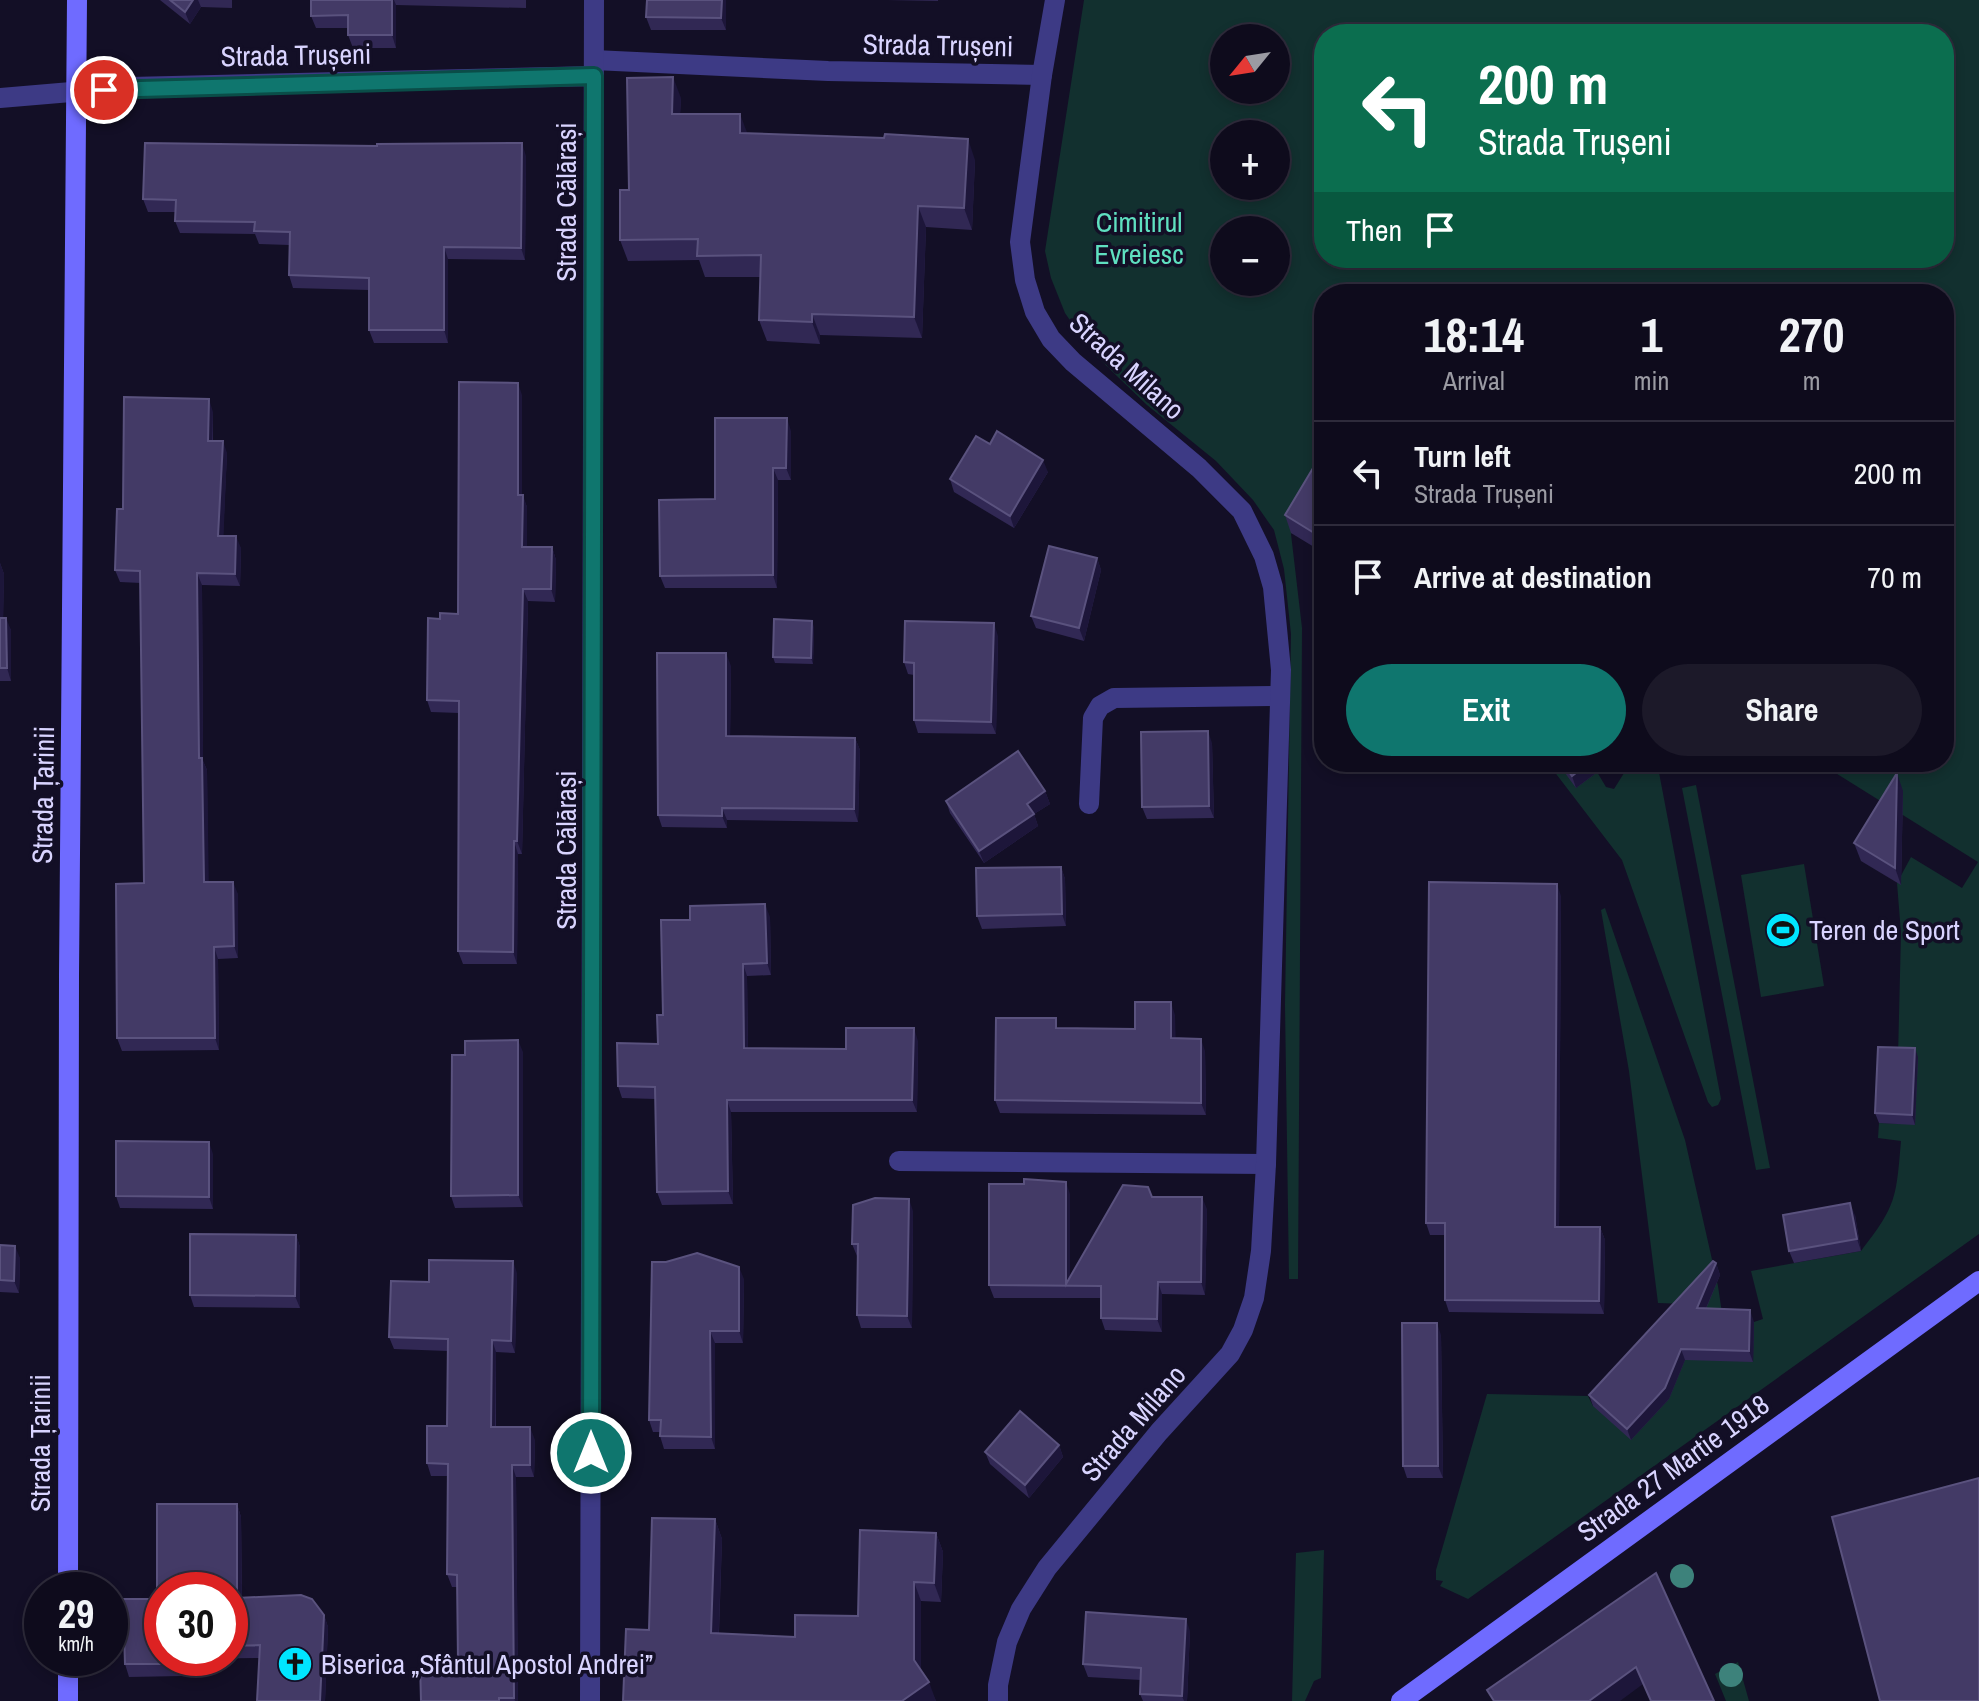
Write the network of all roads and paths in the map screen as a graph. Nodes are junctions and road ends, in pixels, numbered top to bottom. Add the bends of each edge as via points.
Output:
1 (77, 0) edge
2 (594, 0) edge
3 (1055, 0) edge
4 (594, 68) junction
5 (1042, 75) junction
6 (77, 93) junction
7 (0, 98) edge
8 (1279, 696) junction
9 (1089, 804) dead end
10 (899, 1161) dead end
11 (1266, 1164) junction
12 (1979, 1281) edge
13 (68, 1572) edge
14 (68, 1676) edge
15 (68, 1701) edge
16 (590, 1701) edge
17 (998, 1701) edge
18 (1401, 1701) edge

1 - 6 street, Strada Țarinii
2 - 4 street, Strada Călărași
3 - 5 street, Strada Milano
4 - 5 street, Strada Trușeni
4 - 6 street, Strada Trușeni
4 - 16 street, Strada Călărași
5 - 8 street, Strada Milano via 1020,242 1035,312 1073,362 1242,511 1273,587
6 - 7 street, Strada Trușeni
6 - 13 street, Strada Țarinii
8 - 9 street via 1114,698 1093,718
8 - 11 street, Strada Milano
10 - 11 street
11 - 17 street, Strada Milano via 1261,1251 1243,1330 1230,1354 1047,1568 1007,1642
12 - 18 street, Strada 27 Martie 1918
14 - 15 street

